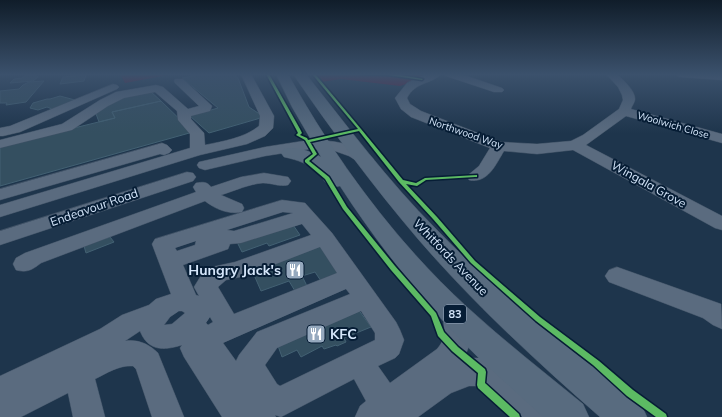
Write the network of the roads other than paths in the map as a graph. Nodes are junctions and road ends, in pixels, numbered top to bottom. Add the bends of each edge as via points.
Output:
1 (96, 93) edge
2 (128, 93) edge
3 (164, 93) edge
4 (192, 93) edge
5 (256, 93) edge
6 (292, 93) edge
7 (314, 93) edge
8 (403, 93) edge
9 (627, 93) edge
10 (624, 111) junction
11 (183, 114) junction
12 (5, 132) edge
13 (722, 139) edge
14 (322, 142) junction
15 (0, 144) edge
16 (575, 145) junction
17 (500, 146) junction
18 (355, 147) junction
19 (290, 152) junction
20 (196, 169) junction
21 (475, 176) dead end
22 (282, 181) dead end
23 (0, 194) edge
24 (235, 208) dead end
25 (0, 211) edge
26 (368, 212) junction
27 (306, 216) junction
28 (722, 224) edge
29 (0, 233) edge
30 (325, 238) junction
31 (168, 258) junction
32 (24, 264) dead end
33 (617, 276) dead end
34 (358, 287) junction
35 (719, 310) edge
36 (455, 314) junction
37 (153, 320) junction
38 (194, 321) junction
39 (359, 362) junction
40 (79, 373) junction
41 (1, 408) edge
42 (386, 414) edge
43 (90, 417) edge
44 (168, 417) edge
45 (240, 417) edge
46 (260, 417) edge
47 (546, 417) edge
48 (570, 417) edge
49 (628, 417) edge

1 - 12 street
2 - 15 street via 120,95 67,127
3 - 11 street via 183,110
4 - 11 street via 206,108
5 - 20 street via 267,116 266,128
6 - 14 main road, 83
7 - 18 main road, Whitfords Avenue
8 - 17 street, Northwood Way via 401,98 405,106 416,114
9 - 10 street via 629,100
10 - 13 street, Woolwich Close
10 - 16 street, Northwood Way
11 - 20 street via 197,133
14 - 18 street, Endeavour Road
14 - 18 street, Endeavour Road via 346,149
14 - 19 street, Endeavour Road
14 - 20 street via 294,142 226,158
14 - 26 main road, 83
16 - 17 street, Northwood Way via 544,149
16 - 28 street, Wingala Grove
17 - 21 street via 485,169
18 - 49 main road, Whitfords Avenue via 401,205 476,284
19 - 20 street, Endeavour Road
19 - 26 main road via 306,156 326,168 353,206
20 - 22 street
20 - 23 street via 162,148
20 - 24 street via 214,200
20 - 25 street
20 - 29 street, Endeavour Road via 129,195
20 - 32 street
26 - 36 main road, 83 via 411,266
27 - 30 street
27 - 31 street
27 - 31 street via 298,207 282,206 163,244
30 - 34 street
30 - 38 street via 237,270 220,273 210,280 206,287
31 - 38 street
33 - 35 street
34 - 38 street via 246,322
34 - 39 street via 387,330 390,340 385,349
34 - 39 street via 267,340 249,364 266,395 280,402
36 - 42 street via 459,334 456,350
36 - 48 main road, 83
37 - 38 street via 166,305
37 - 38 street via 152,330 159,336 172,337
37 - 41 street via 122,336 110,337
38 - 45 street
38 - 46 street
39 - 42 street
40 - 41 street
40 - 43 street
40 - 44 street via 113,356 140,354 148,362
42 - 47 street via 440,382 468,372 482,372 500,378

